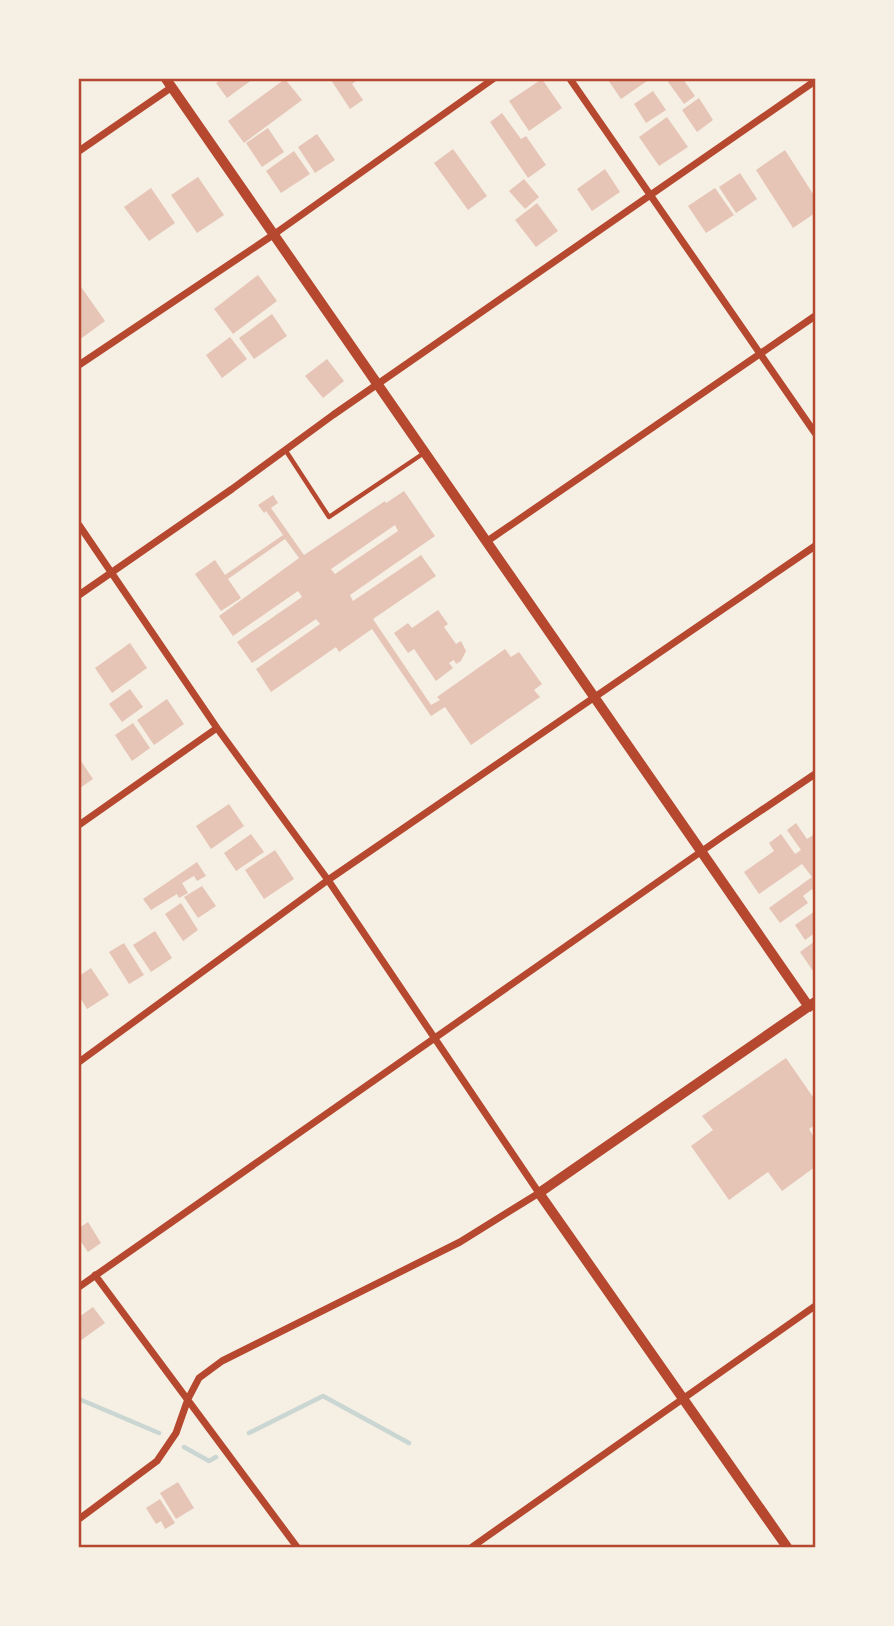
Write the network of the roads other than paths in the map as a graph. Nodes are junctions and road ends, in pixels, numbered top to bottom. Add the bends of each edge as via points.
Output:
1 (493, 79) edge
2 (570, 79) edge
3 (815, 81) edge
4 (169, 83) edge
5 (79, 150) edge
6 (652, 194) junction
7 (273, 235) junction
8 (815, 316) edge
9 (760, 354) junction
10 (79, 365) edge
11 (377, 384) junction
12 (815, 433) edge
13 (285, 450) junction
14 (425, 453) junction
15 (79, 525) edge
16 (486, 542) junction
17 (815, 546) edge
18 (113, 572) junction
19 (79, 595) edge
20 (594, 698) junction
21 (217, 728) junction
22 (815, 774) edge
23 (79, 825) edge
24 (702, 851) junction
25 (327, 880) junction
26 (812, 1004) edge
27 (434, 1039) junction
28 (79, 1062) edge
29 (539, 1193) junction
30 (95, 1275) junction
31 (79, 1287) edge
32 (815, 1306) edge
33 (188, 1399) junction
34 (682, 1399) junction
35 (79, 1519) edge
36 (297, 1547) edge
37 (472, 1547) edge
38 (787, 1547) edge

1 - 7 street
2 - 6 street
3 - 6 street
4 - 5 street
4 - 7 street
6 - 9 street
6 - 11 street
7 - 10 street
7 - 11 street
8 - 9 street
9 - 12 street
9 - 16 street
11 - 13 street
11 - 14 street
13 - 14 lane via 329,517
13 - 18 street
14 - 16 street
15 - 18 street
16 - 20 street
17 - 20 street
18 - 19 street
18 - 21 street
20 - 24 street
20 - 25 street
21 - 23 street
21 - 25 street
22 - 24 street
24 - 26 street
24 - 27 street
25 - 27 street
25 - 28 street
26 - 29 street
27 - 29 street
27 - 30 street
29 - 33 street via 460,1242 222,1361 200,1378
29 - 34 street
30 - 31 street
30 - 33 street
32 - 34 street
33 - 35 street via 176,1433 157,1461
33 - 36 street
34 - 37 street
34 - 38 street

